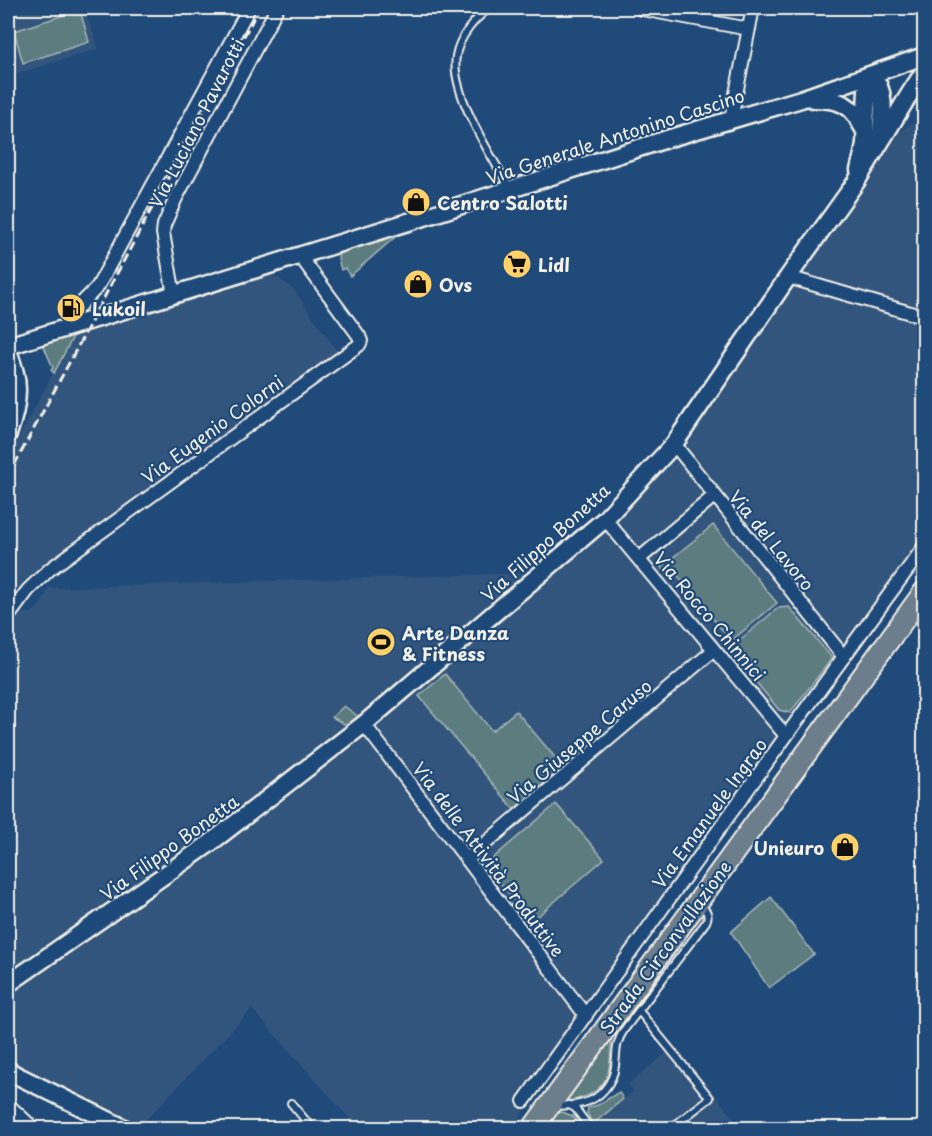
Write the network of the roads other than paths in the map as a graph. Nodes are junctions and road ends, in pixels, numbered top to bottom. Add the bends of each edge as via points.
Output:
1 (249, 8) edge
2 (277, 8) edge
3 (490, 8) edge
4 (753, 8) edge
5 (642, 9) dead end
6 (749, 29) junction
7 (924, 56) edge
8 (924, 72) edge
9 (871, 75) junction
10 (801, 99) junction
11 (731, 119) junction
12 (865, 131) junction
13 (880, 144) junction
14 (856, 182) junction
15 (511, 190) junction
16 (300, 256) junction
17 (788, 277) junction
18 (174, 295) junction
19 (924, 317) edge
20 (74, 326) junction
21 (8, 348) edge
22 (8, 434) edge
23 (674, 444) junction
24 (714, 496) junction
25 (605, 519) junction
26 (924, 547) edge
27 (639, 559) junction
28 (924, 592) edge
29 (8, 617) edge
30 (714, 650) junction
31 (844, 657) junction
32 (364, 724) junction
33 (786, 736) junction
34 (467, 859) junction
35 (697, 902) junction
36 (8, 984) edge
37 (639, 1011) junction
38 (586, 1016) junction
39 (10, 1073) edge
40 (524, 1101) dead end
41 (291, 1103) dead end
42 (8, 1105) edge
43 (568, 1105) junction
44 (548, 1107) junction
45 (33, 1128) edge
46 (124, 1128) edge
47 (312, 1128) edge
48 (533, 1128) edge
49 (590, 1128) edge
50 (671, 1128) edge

1 - 20 street via 98,286 73,316
2 - 18 street, Via Luciano Pavarotti via 164,225 163,241
3 - 15 lane via 463,38 455,66 462,100
4 - 6 street
5 - 6 street
6 - 11 street
7 - 9 street, Via Generale Antonino Cascino
8 - 13 street, Via Filippo Bonetta
9 - 10 street, Via Generale Antonino Cascino
9 - 12 street
9 - 13 street via 880,85 882,98
10 - 11 street, Via Generale Antonino Cascino
10 - 12 street via 830,99 844,104
11 - 15 street, Via Generale Antonino Cascino
12 - 14 street
13 - 14 street, Via Filippo Bonetta
14 - 17 street, Via Filippo Bonetta
15 - 16 street, Via Generale Antonino Cascino
16 - 18 street, Via Generale Antonino Cascino
16 - 29 street, Via Eugenio Colorni via 359,336 359,345 50,568
17 - 19 street
17 - 23 street, Via Filippo Bonetta
18 - 20 street, Via Generale Antonino Cascino
20 - 21 street, Via Generale Antonino Cascino
21 - 22 street via 17,391
23 - 24 street, Via del Lavoro
23 - 25 street, Via Filippo Bonetta
24 - 27 street
24 - 31 street, Via del Lavoro
25 - 27 street, Via Rocco Chinnici
25 - 32 street, Via Filippo Bonetta
26 - 31 street, Via Emanuele Ingrao
27 - 30 street, Via Rocco Chinnici
28 - 35 main road, Strada Circonvallazione
30 - 33 street, Via Rocco Chinnici
30 - 34 street, Via Giuseppe Caruso
31 - 33 street, Via Emanuele Ingrao
32 - 34 street, Via delle Attività Produttive
32 - 36 street, Via Filippo Bonetta via 209,844
33 - 38 street, Via Emanuele Ingrao
34 - 38 street, Via delle Attività Produttive
35 - 37 lane via 707,912 706,922
35 - 44 main road, Strada Circonvallazione
37 - 43 lane via 617,1041 613,1074 606,1088 590,1101
37 - 50 lane via 710,1098
38 - 40 street, Via Emanuele Ingrao
39 - 46 street
41 - 47 lane
42 - 45 street
43 - 44 lane
43 - 49 lane
44 - 48 main road, Strada Circonvallazione

